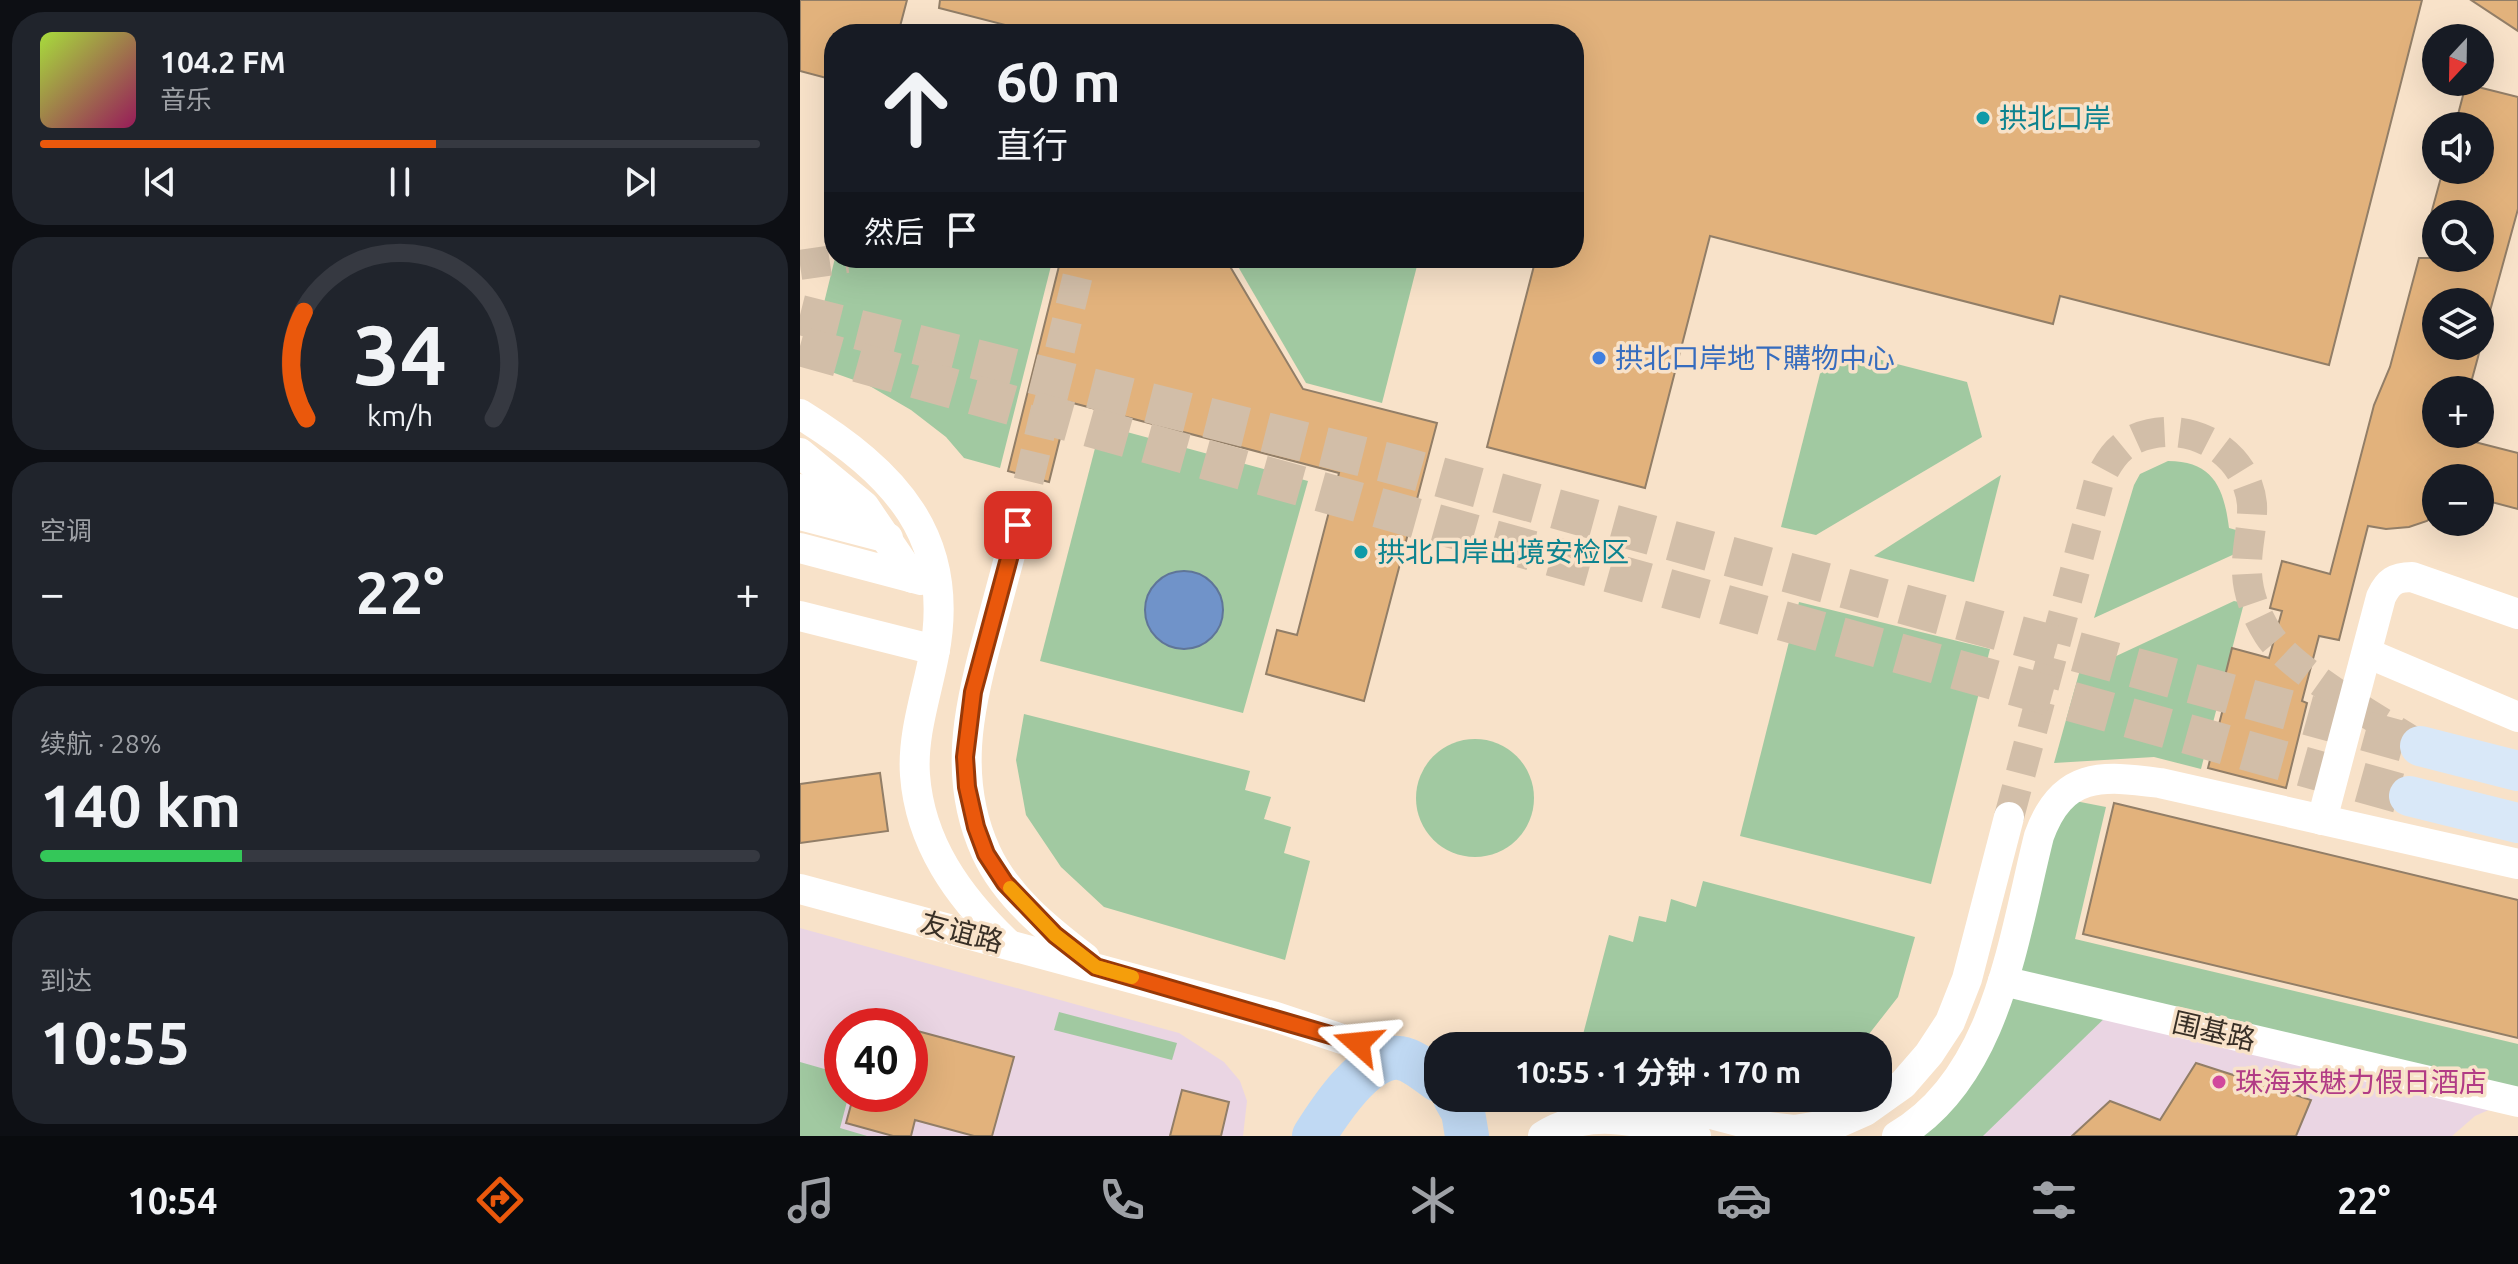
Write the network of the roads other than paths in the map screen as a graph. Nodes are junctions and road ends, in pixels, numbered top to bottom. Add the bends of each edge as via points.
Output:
1 (800, 414) edge
2 (800, 453) edge
3 (808, 476) edge
4 (800, 515) edge
5 (1018, 525) tunnel mouth
6 (888, 538) junction
7 (800, 548) edge
8 (926, 581) junction
9 (2518, 614) edge
10 (800, 616) edge
11 (935, 650) junction
12 (2367, 653) junction
13 (2518, 717) edge
14 (2420, 746) dead end
15 (2518, 771) edge
16 (2409, 796) tunnel mouth
17 (2009, 817) tunnel mouth
18 (2322, 820) junction
19 (2518, 823) edge
20 (2518, 864) edge
21 (800, 889) edge
22 (1007, 943) junction
23 (1096, 967) junction
24 (2003, 981) junction
25 (1399, 1058) junction
26 (1424, 1070) edge
27 (1892, 1092) edge
28 (2518, 1102) edge
29 (1463, 1112) edge
30 (1703, 1112) edge
31 (1863, 1112) edge
32 (1314, 1136) edge
33 (1467, 1136) edge
34 (1543, 1136) edge
35 (1696, 1136) edge
36 (1897, 1136) edge

1 - 8 street via 867,460 899,493 933,556
2 - 3 street
3 - 6 street via 864,506
4 - 6 street
5 - 23 street via 973,692 966,731 967,787 986,854 1005,883 1055,935
6 - 8 street
7 - 8 street
8 - 11 street via 940,615
9 - 12 street via 2412,577 2395,579 2381,597
10 - 11 street
11 - 22 street via 915,757 922,811 945,870 969,905
12 - 13 street
12 - 18 street
14 - 15 main road
16 - 19 main road
17 - 27 street via 1967,979 1950,1022 1929,1054
18 - 20 street
18 - 24 street via 2148,782 2110,779 2073,787 2046,816
21 - 22 street, 友谊路
22 - 23 street, 友谊路
23 - 25 street, 友谊路 via 1289,1020
24 - 28 street, 围基路
24 - 36 street via 1968,1065 1941,1101
25 - 26 highway
25 - 32 highway via 1357,1079
29 - 33 highway
30 - 31 street via 1794,1130 1838,1123
34 - 35 street via 1568,1123 1620,1117

